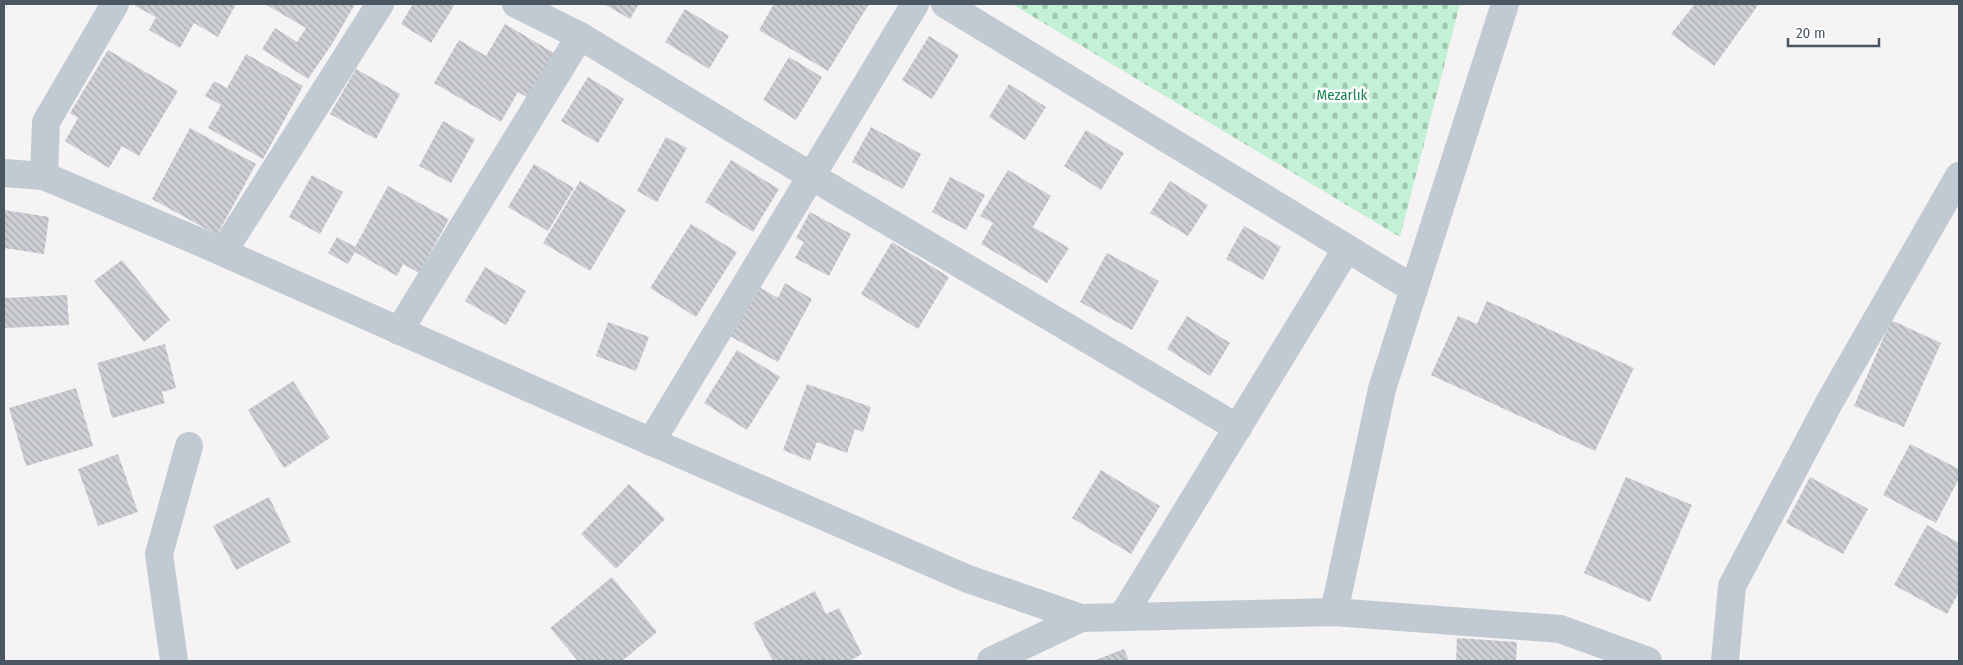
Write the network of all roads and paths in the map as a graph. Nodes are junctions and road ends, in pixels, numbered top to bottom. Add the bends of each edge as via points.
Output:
1 (115, 4) edge
2 (380, 4) edge
3 (516, 4) edge
4 (915, 4) edge
5 (945, 4) edge
6 (1505, 4) edge
7 (580, 36) junction
8 (4, 173) edge
9 (44, 176) junction
10 (811, 176) junction
11 (1959, 176) edge
12 (1347, 248) junction
13 (223, 252) junction
14 (1414, 289) junction
15 (399, 331) junction
16 (1238, 428) junction
17 (651, 442) junction
18 (189, 446) dead end
19 (1334, 612) junction
20 (1122, 617) junction
21 (1081, 618) junction
22 (174, 661) edge
23 (991, 661) edge
24 (1648, 661) edge
25 (1725, 661) edge

1 - 9 street via 46,122
2 - 13 street
3 - 7 street
4 - 10 street
5 - 12 street
6 - 14 street
7 - 10 street
7 - 15 street
8 - 9 street
9 - 13 street
10 - 16 street
10 - 17 street
11 - 25 street via 1830,401 1732,586
12 - 14 street
12 - 16 street
13 - 15 street
14 - 19 street via 1382,389
15 - 17 street
16 - 20 street
17 - 21 street via 968,579
18 - 22 street via 159,554
19 - 20 street
19 - 24 street via 1560,629
20 - 21 street
21 - 23 street

